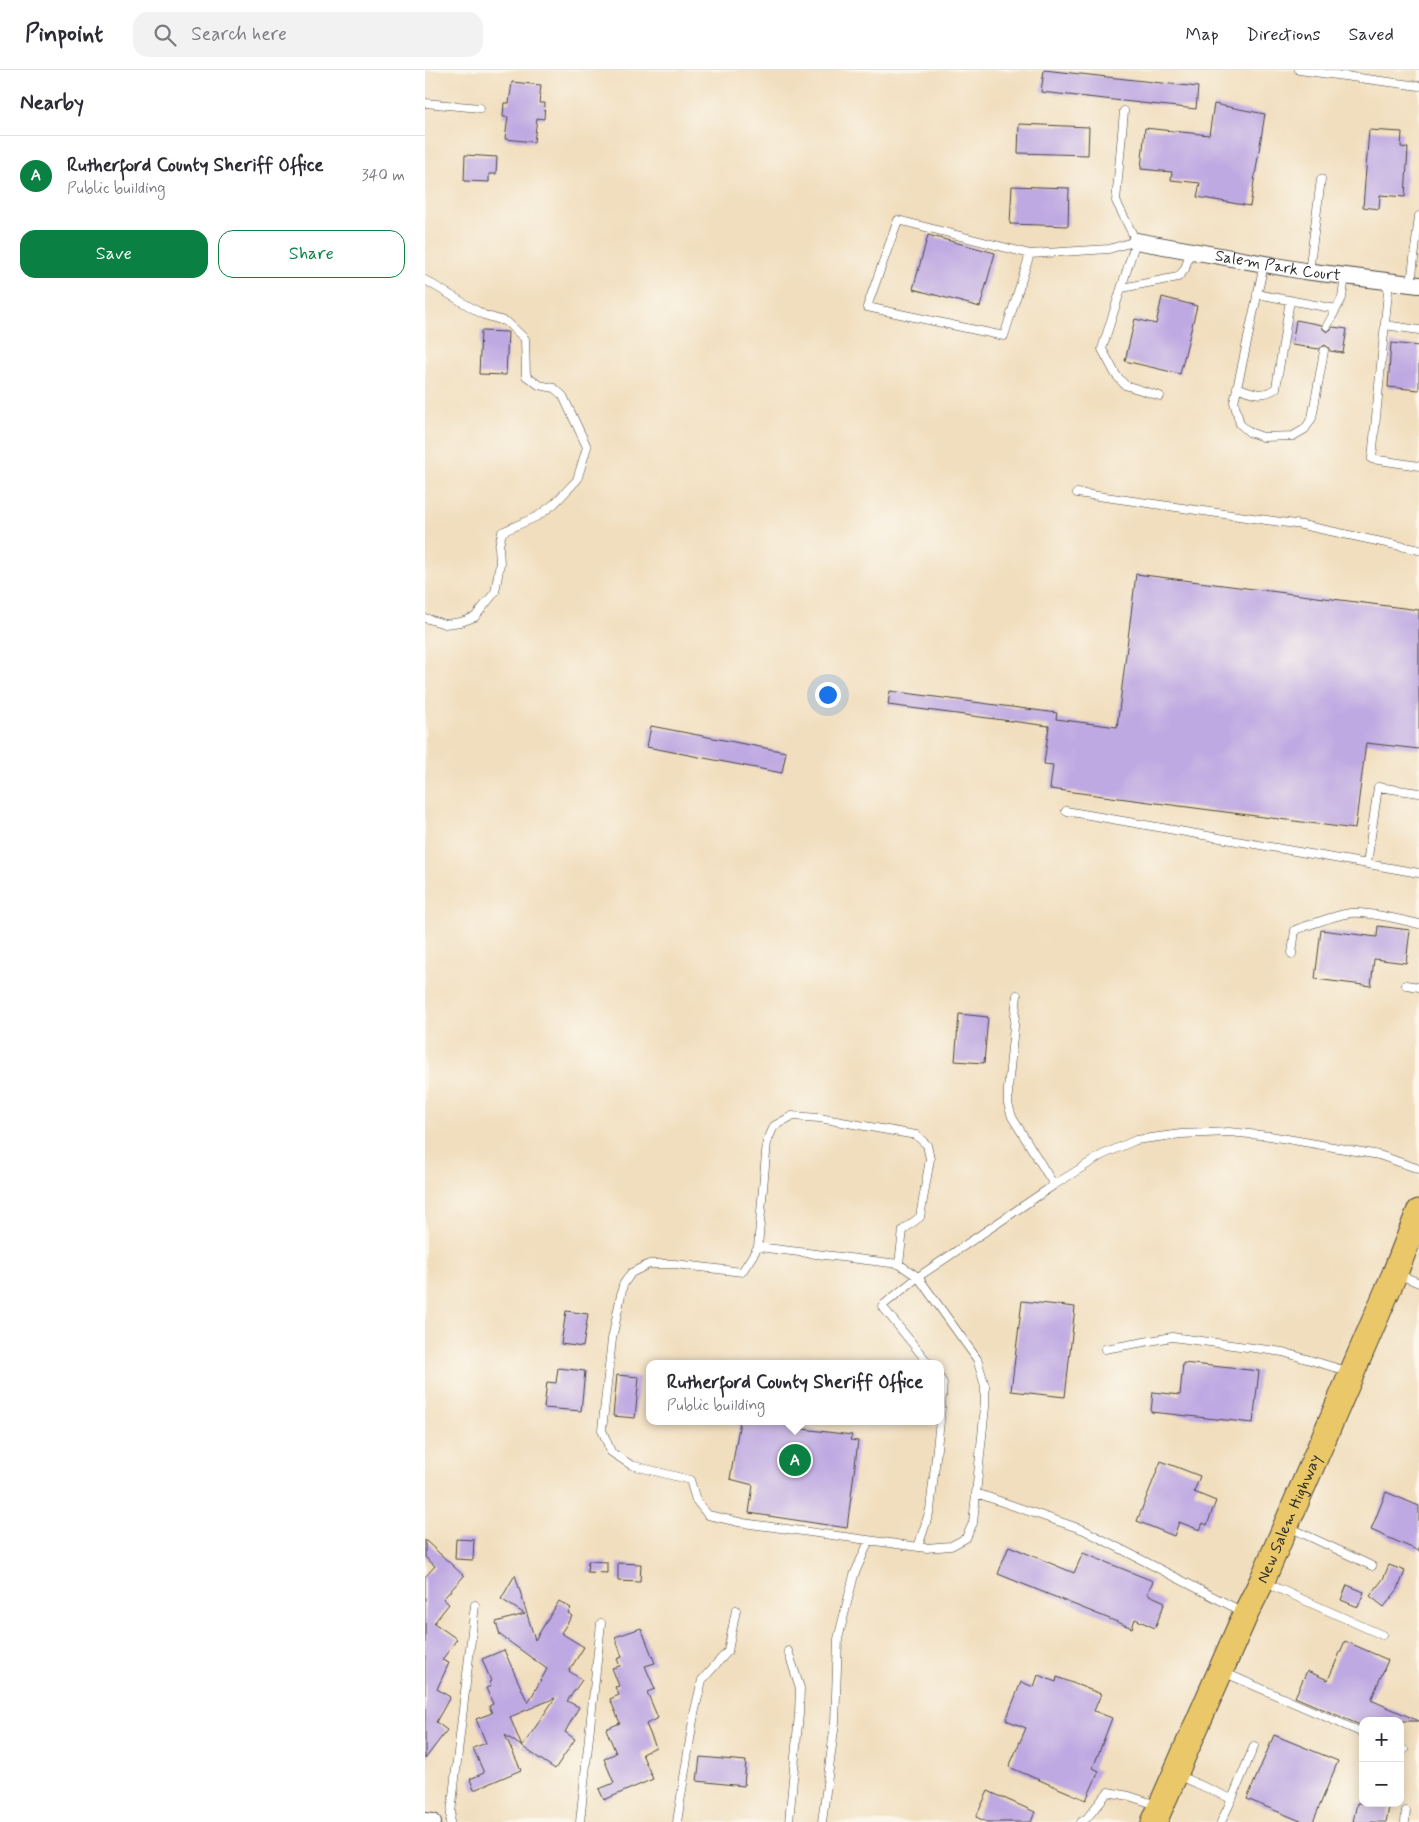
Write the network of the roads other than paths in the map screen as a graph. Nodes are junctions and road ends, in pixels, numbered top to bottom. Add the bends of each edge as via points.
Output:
1 (1299, 70) edge
2 (1346, 73) edge
3 (1419, 86) edge
4 (425, 103) edge
5 (479, 108) dead end
6 (1124, 111) dead end
7 (1321, 179) dead end
8 (1419, 216) edge
9 (1136, 241) junction
10 (1189, 250) junction
11 (1030, 254) junction
12 (1264, 264) junction
13 (1309, 272) junction
14 (1345, 276) junction
15 (425, 280) edge
16 (1389, 281) junction
17 (1415, 284) edge
18 (1122, 288) junction
19 (1257, 294) junction
20 (1290, 300) junction
21 (1336, 309) junction
22 (1327, 326) dead end
23 (1385, 326) junction
24 (1419, 330) edge
25 (1324, 351) dead end
26 (1237, 387) junction
27 (1159, 396) dead end
28 (1419, 466) edge
29 (1077, 493) dead end
30 (1419, 550) edge
31 (425, 618) edge
32 (1419, 793) edge
33 (1066, 811) dead end
34 (1367, 864) junction
35 (1419, 874) edge
36 (1419, 924) edge
37 (1292, 954) dead end
38 (1406, 985) dead end
39 (1419, 987) edge
40 (1017, 995) dead end
41 (1419, 1169) edge
42 (1055, 1185) junction
43 (1419, 1212) edge
44 (758, 1246) junction
45 (899, 1264) junction
46 (1395, 1273) junction
47 (918, 1277) junction
48 (1419, 1283) edge
49 (1105, 1348) dead end
50 (926, 1360) edge
51 (1352, 1373) junction
52 (939, 1425) edge
53 (976, 1493) junction
54 (1285, 1525) junction
55 (869, 1541) junction
56 (918, 1546) junction
57 (1372, 1566) dead end
58 (1262, 1581) junction
59 (475, 1606) dead end
60 (737, 1610) dead end
61 (1246, 1614) junction
62 (601, 1623) dead end
63 (1382, 1634) dead end
64 (788, 1651) dead end
65 (1222, 1671) junction
66 (1359, 1730) edge
67 (1254, 1746) dead end
68 (1175, 1774) junction
69 (1232, 1799) junction
70 (1407, 1812) dead end
71 (1158, 1814) edge
72 (425, 1821) edge
73 (433, 1822) edge
74 (450, 1822) edge
75 (580, 1822) edge
76 (677, 1822) edge
77 (789, 1822) edge
78 (822, 1822) edge
79 (1081, 1822) edge
80 (1221, 1822) edge
81 (1405, 1822) edge

1 - 2 lane
2 - 3 lane
4 - 5 lane
6 - 9 lane via 1117,201
7 - 13 lane
8 - 17 lane
9 - 10 street, Salem Park Court
9 - 11 lane via 1109,249
9 - 18 lane
10 - 12 street, Salem Park Court
10 - 18 lane via 1185,269 1178,277
11 - 11 lane via 898,220 867,308 1004,336
12 - 13 street, Salem Park Court
12 - 19 lane
13 - 14 street, Salem Park Court
14 - 16 street, Salem Park Court
14 - 21 lane via 1342,298
15 - 31 lane via 484,316 507,322 525,338 526,376 539,385 555,388 563,396 587,447 577,480 554,504 538,516 502,532 495,592 475,617 445,624
16 - 17 street, Salem Park Court
16 - 23 lane
18 - 27 lane via 1102,349 1125,385
19 - 20 lane
19 - 26 lane
20 - 21 lane
20 - 26 lane via 1276,388 1261,395
21 - 22 lane
23 - 24 lane
23 - 28 lane via 1372,459
25 - 26 lane via 1312,418 1293,436 1263,437 1249,432 1240,424 1234,402
29 - 30 lane via 1302,525
32 - 34 lane via 1378,787
33 - 34 lane
34 - 35 lane
36 - 37 lane via 1352,913 1295,930
38 - 39 lane
40 - 42 lane via 1008,1104 1012,1117
41 - 42 lane via 1379,1155 1270,1136 1229,1132 1181,1134 1136,1140 1102,1155
42 - 47 lane
43 - 46 main road, New Salem Highway
44 - 45 lane
44 - 45 lane via 767,1142 775,1126 792,1116 819,1118 916,1134 927,1144 930,1159 919,1217 903,1230
44 - 55 lane via 742,1272 649,1264 631,1273 623,1285 612,1339 602,1430 611,1452 631,1465 690,1480 697,1500 708,1515
45 - 47 lane
46 - 48 lane
46 - 51 main road, New Salem Highway
47 - 50 lane via 882,1306
47 - 53 lane via 977,1359 985,1386
49 - 51 lane via 1172,1336 1283,1352
51 - 54 main road, New Salem Highway
52 - 56 lane via 929,1510
53 - 56 lane via 973,1523 966,1538 951,1546
53 - 61 lane via 1084,1530
54 - 57 lane
54 - 58 main road, New Salem Highway
55 - 56 lane
55 - 78 lane via 855,1575 838,1638 835,1724
58 - 61 main road, New Salem Highway
58 - 63 lane
59 - 74 lane
60 - 76 lane via 728,1651 702,1680
61 - 65 main road, New Salem Highway
62 - 75 lane
64 - 77 lane via 799,1688
65 - 66 lane
65 - 68 main road, New Salem Highway
67 - 69 lane
68 - 69 lane
68 - 71 main road, New Salem Highway
69 - 80 lane
70 - 81 lane
71 - 79 lane via 1129,1796 1108,1792
72 - 73 street

